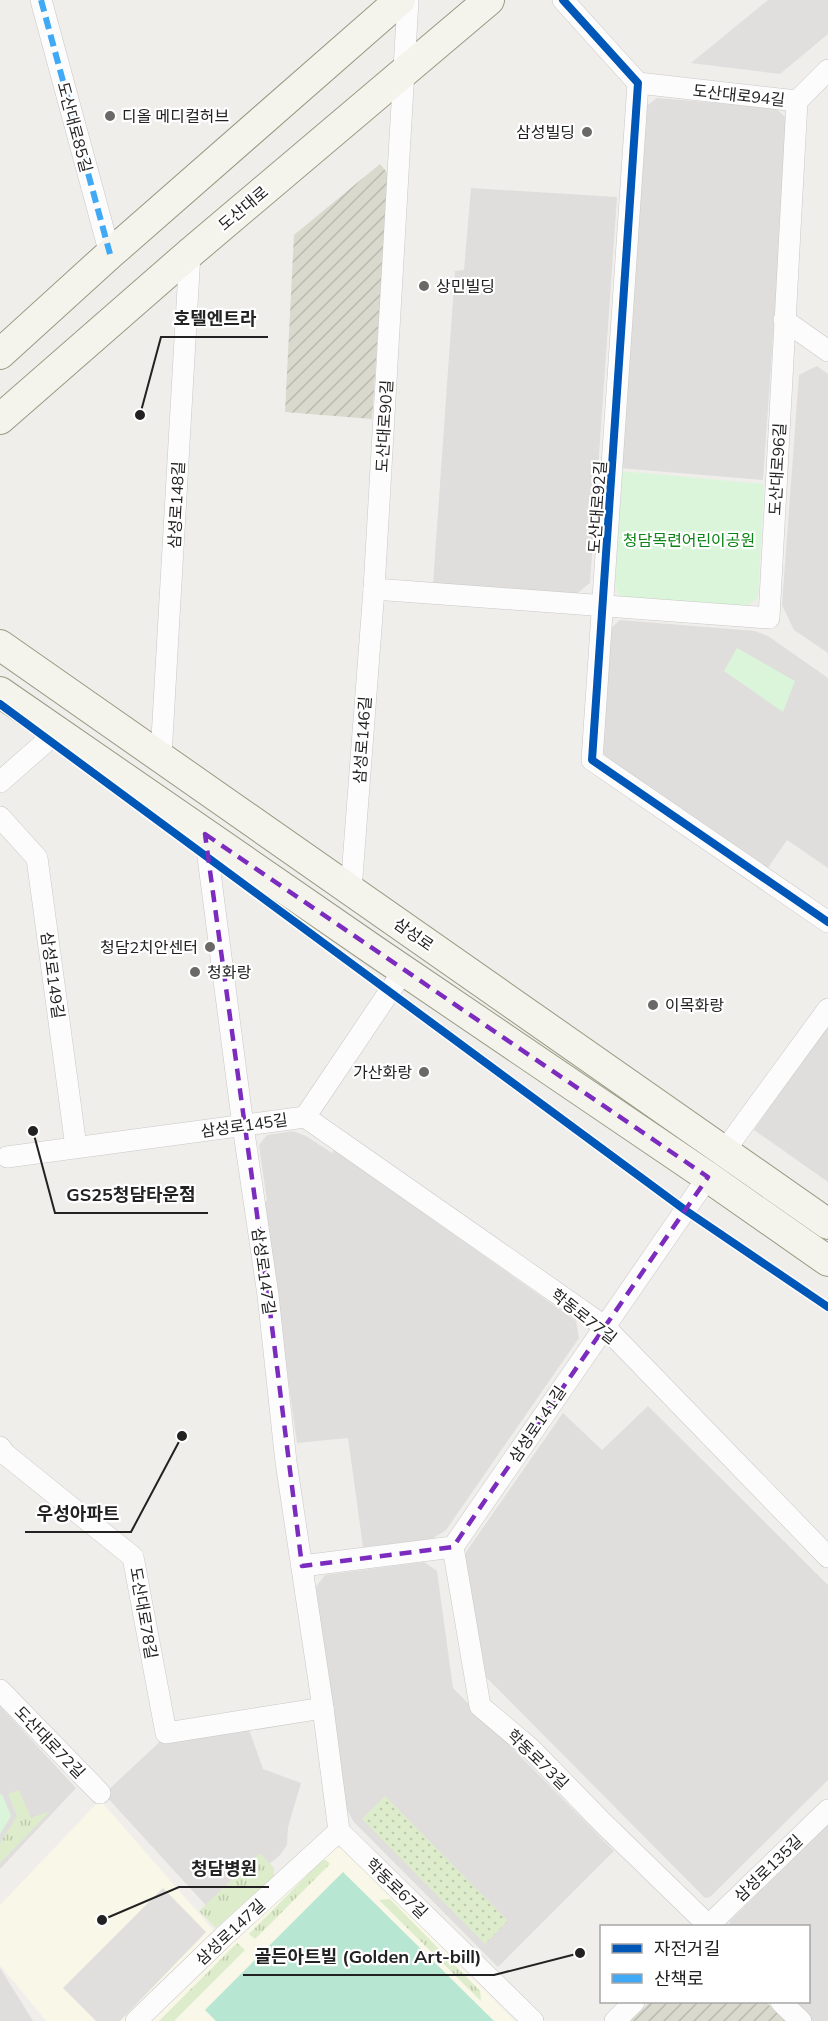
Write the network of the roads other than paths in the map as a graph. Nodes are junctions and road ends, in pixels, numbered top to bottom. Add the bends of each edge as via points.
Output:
1 (41, 0) edge
2 (400, 0) edge
3 (408, 0) edge
4 (489, 0) edge
5 (563, 0) edge
6 (828, 70) edge
7 (405, 71) junction
8 (638, 84) junction
9 (797, 101) junction
10 (190, 253) junction
11 (110, 254) junction
12 (784, 320) junction
13 (3, 347) edge
14 (828, 351) edge
15 (0, 419) edge
16 (374, 590) junction
17 (604, 605) junction
18 (0, 645) edge
19 (0, 692) edge
20 (57, 732) junction
21 (161, 756) junction
22 (0, 782) edge
23 (0, 817) edge
24 (205, 834) junction
25 (351, 890) junction
26 (828, 922) edge
27 (404, 970) junction
28 (828, 1009) edge
29 (305, 1117) junction
30 (243, 1126) junction
31 (76, 1147) junction
32 (724, 1150) junction
33 (2, 1159) edge
34 (708, 1177) junction
35 (828, 1224) edge
36 (828, 1261) edge
37 (604, 1326) junction
38 (0, 1447) edge
39 (453, 1547) junction
40 (828, 1557) edge
41 (303, 1566) junction
42 (0, 1690) edge
43 (323, 1708) junction
44 (100, 1793) dead end
45 (828, 1810) edge
46 (339, 1831) junction
47 (708, 1925) edge
48 (710, 1925) edge
49 (632, 2003) edge
50 (783, 2003) edge
51 (136, 2021) edge
52 (533, 2021) edge
53 (615, 2021) edge
54 (801, 2021) edge

1 - 11 street, 도산대로85길
2 - 11 main road
3 - 7 street, 도산대로90길
4 - 7 main road, 도산대로
5 - 8 street
6 - 9 street, 도산대로94길
7 - 10 main road, 도산대로
7 - 16 street, 도산대로90길
8 - 9 street, 도산대로94길
8 - 17 street, 도산대로92길
9 - 12 street, 도산대로96길
10 - 15 main road, 도산대로
10 - 21 street, 삼성로148길
11 - 13 main road
12 - 14 street
12 - 17 street, 도산대로96길 via 769,618
16 - 17 street
16 - 25 street, 삼성로146길
17 - 26 street, 도산대로92길 via 592,760
18 - 21 main road, 삼성로
19 - 20 main road
20 - 22 street
20 - 24 main road
21 - 25 main road, 삼성로
23 - 31 street, 삼성로149길 via 37,858
24 - 27 main road
24 - 30 street, 삼성로147길
25 - 32 main road, 삼성로
27 - 29 street, 삼성로145길
27 - 34 main road
28 - 32 street
29 - 30 street, 삼성로145길
29 - 37 street, 학동로77길
30 - 31 street, 삼성로145길
30 - 41 street, 삼성로147길
31 - 33 street, 삼성로145길
32 - 35 main road, 삼성로
34 - 36 main road
34 - 37 street, 삼성로141길
37 - 39 street, 삼성로141길
37 - 40 street, 학동로77길
38 - 43 street, 도산대로78길 via 133,1557 166,1733
39 - 41 street
39 - 47 street, 학동로73길 via 480,1706 531,1749
41 - 43 street, 삼성로147길
42 - 44 street, 도산대로72길
43 - 46 street, 삼성로147길
45 - 48 street, 삼성로135길
46 - 51 street, 삼성로147길
46 - 52 street, 학동로67길
49 - 53 street
50 - 54 street

